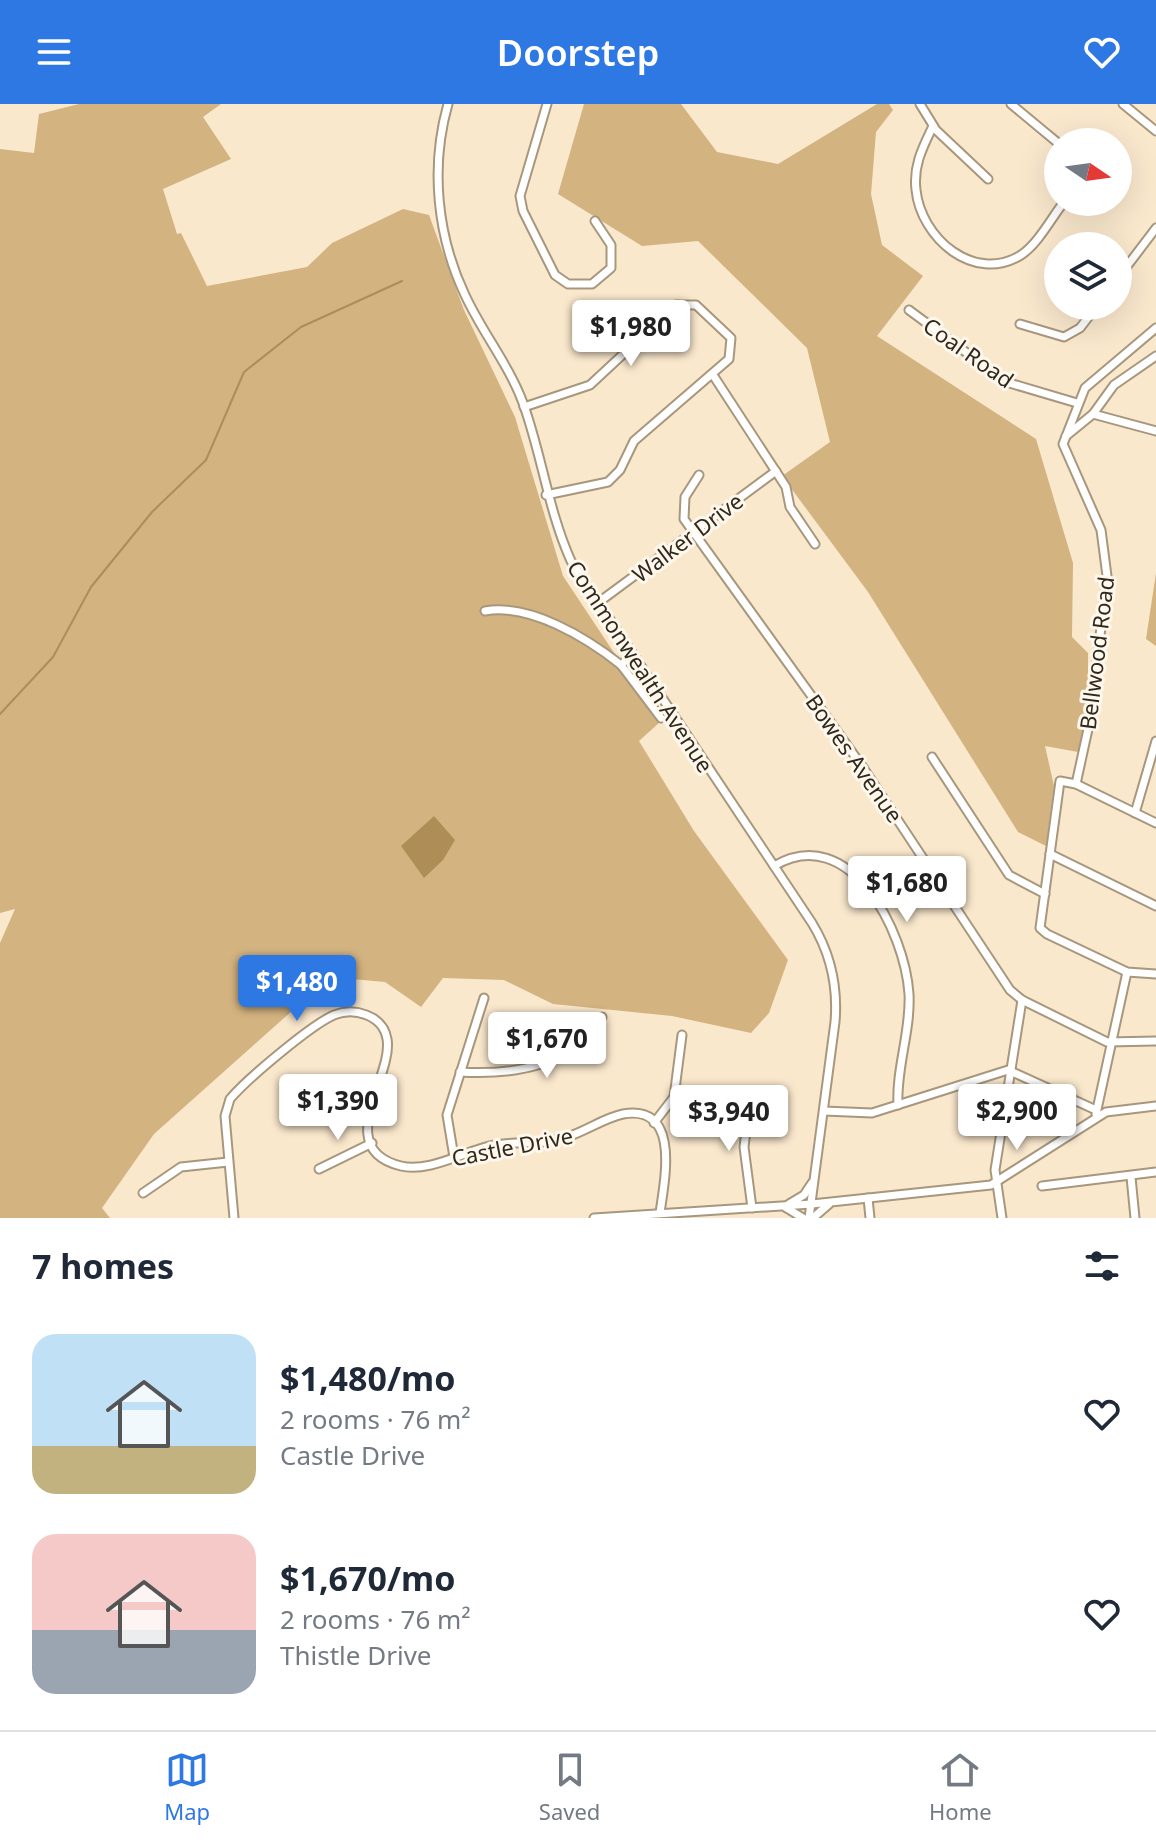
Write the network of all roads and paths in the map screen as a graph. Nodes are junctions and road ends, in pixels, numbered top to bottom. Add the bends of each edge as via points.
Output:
1 (448, 104) edge
2 (547, 104) edge
3 (920, 104) edge
4 (1011, 104) edge
5 (1123, 104) edge
6 (933, 126) junction
7 (1044, 131) edge
8 (1156, 131) edge
9 (988, 179) dead end
10 (1053, 216) edge
11 (595, 221) dead end
12 (1156, 228) edge
13 (1132, 260) edge
14 (909, 310) dead end
15 (1086, 320) edge
16 (1020, 324) dead end
17 (1156, 328) edge
18 (1156, 356) edge
19 (713, 375) junction
20 (1077, 403) junction
21 (524, 407) junction
22 (1093, 414) junction
23 (1156, 431) edge
24 (1064, 437) junction
25 (776, 471) junction
26 (699, 475) dead end
27 (546, 495) junction
28 (693, 534) junction
29 (815, 544) dead end
30 (599, 602) junction
31 (485, 611) dead end
32 (633, 654) junction
33 (621, 665) junction
34 (661, 718) dead end
35 (1156, 741) edge
36 (932, 757) dead end
37 (1076, 784) junction
38 (1135, 813) junction
39 (1156, 823) edge
40 (1050, 854) junction
41 (774, 866) junction
42 (1045, 894) junction
43 (1156, 906) edge
44 (1127, 972) junction
45 (1156, 974) edge
46 (484, 998) dead end
47 (1022, 1000) junction
48 (602, 1017) dead end
49 (682, 1035) dead end
50 (1156, 1041) edge
51 (1112, 1042) junction
52 (1011, 1070) junction
53 (460, 1072) junction
54 (750, 1098) dead end
55 (898, 1105) junction
56 (1156, 1106) edge
57 (824, 1111) junction
58 (1096, 1114) junction
59 (654, 1123) junction
60 (372, 1143) junction
61 (454, 1157) junction
62 (228, 1162) junction
63 (319, 1169) dead end
64 (1156, 1172) edge
65 (1131, 1177) junction
66 (815, 1178) junction
67 (996, 1183) junction
68 (1042, 1186) dead end
69 (143, 1193) dead end
70 (868, 1198) junction
71 (834, 1202) junction
72 (812, 1204) junction
73 (783, 1206) junction
74 (752, 1208) junction
75 (660, 1213) junction
76 (234, 1218) edge
77 (594, 1218) edge
78 (808, 1218) edge
79 (870, 1218) edge
80 (1002, 1218) edge
81 (1135, 1218) edge

1 - 21 street, Commonwealth Avenue via 438,168 443,233 465,296
2 - 11 street via 520,196 543,253 555,275 568,284 593,284 611,268 611,245
3 - 6 street
4 - 7 street
5 - 8 street
6 - 9 street
6 - 10 street via 917,161 916,189 922,214 953,254 968,262 1008,261 1025,253
12 - 13 street
14 - 20 street, Coal Road via 1006,382
15 - 16 street via 1064,337
17 - 20 street via 1085,388
18 - 22 street via 1114,385
19 - 21 street via 733,347 724,329 696,305 676,305 590,385
19 - 25 street
19 - 27 street via 634,441 615,477
20 - 24 street
21 - 27 street, Commonwealth Avenue
22 - 23 street
22 - 24 street
24 - 37 street, Bellwood Road via 1068,462 1101,530 1107,576 1090,720
25 - 28 street, Walker Drive
25 - 29 street via 790,507
26 - 28 street, Bowes Avenue via 683,507
27 - 30 street, Commonwealth Avenue via 571,561
28 - 30 street, Walker Drive
28 - 47 street, Bowes Avenue via 862,766 1008,987
30 - 32 street, Commonwealth Avenue
31 - 33 street via 546,622 593,644
32 - 33 street
32 - 41 street, Commonwealth Avenue
33 - 34 street
35 - 38 street
36 - 42 street via 1009,875
37 - 38 street
37 - 40 street via 1060,781
38 - 39 street
40 - 42 street
40 - 43 street
41 - 55 street via 801,854 850,868 892,929 905,962 909,1002
41 - 57 street, Commonwealth Avenue via 820,937 832,969 835,1022
42 - 44 street via 1040,928
44 - 45 street
44 - 51 street
46 - 53 street
47 - 51 street, Bowes Avenue
47 - 52 street
48 - 53 street via 582,1042 552,1062 525,1069
49 - 59 street via 674,1097
50 - 51 street, Bowes Avenue
51 - 58 street
52 - 55 street
52 - 58 street
52 - 67 street
53 - 61 street via 446,1120
54 - 74 street via 744,1143
55 - 57 street via 865,1115
56 - 58 street
57 - 66 street, Commonwealth Avenue
58 - 67 street
59 - 61 street, Castle Drive via 625,1114 560,1140 498,1145
59 - 75 street via 667,1149
60 - 61 street, Castle Drive via 387,1160 403,1166
60 - 62 street via 368,1115 387,1035 372,1017 343,1013 321,1023 230,1099 225,1116
60 - 63 street
62 - 69 street via 181,1167
62 - 76 street
64 - 65 street
65 - 68 street
65 - 81 street
66 - 71 street via 819,1191
66 - 72 street, Commonwealth Avenue
66 - 73 street via 804,1195
67 - 70 street
67 - 80 street
70 - 71 street
70 - 79 street
71 - 72 street
71 - 78 street
72 - 73 street
72 - 78 street, Commonwealth Avenue
73 - 74 street
73 - 78 street
74 - 75 street
75 - 77 street

